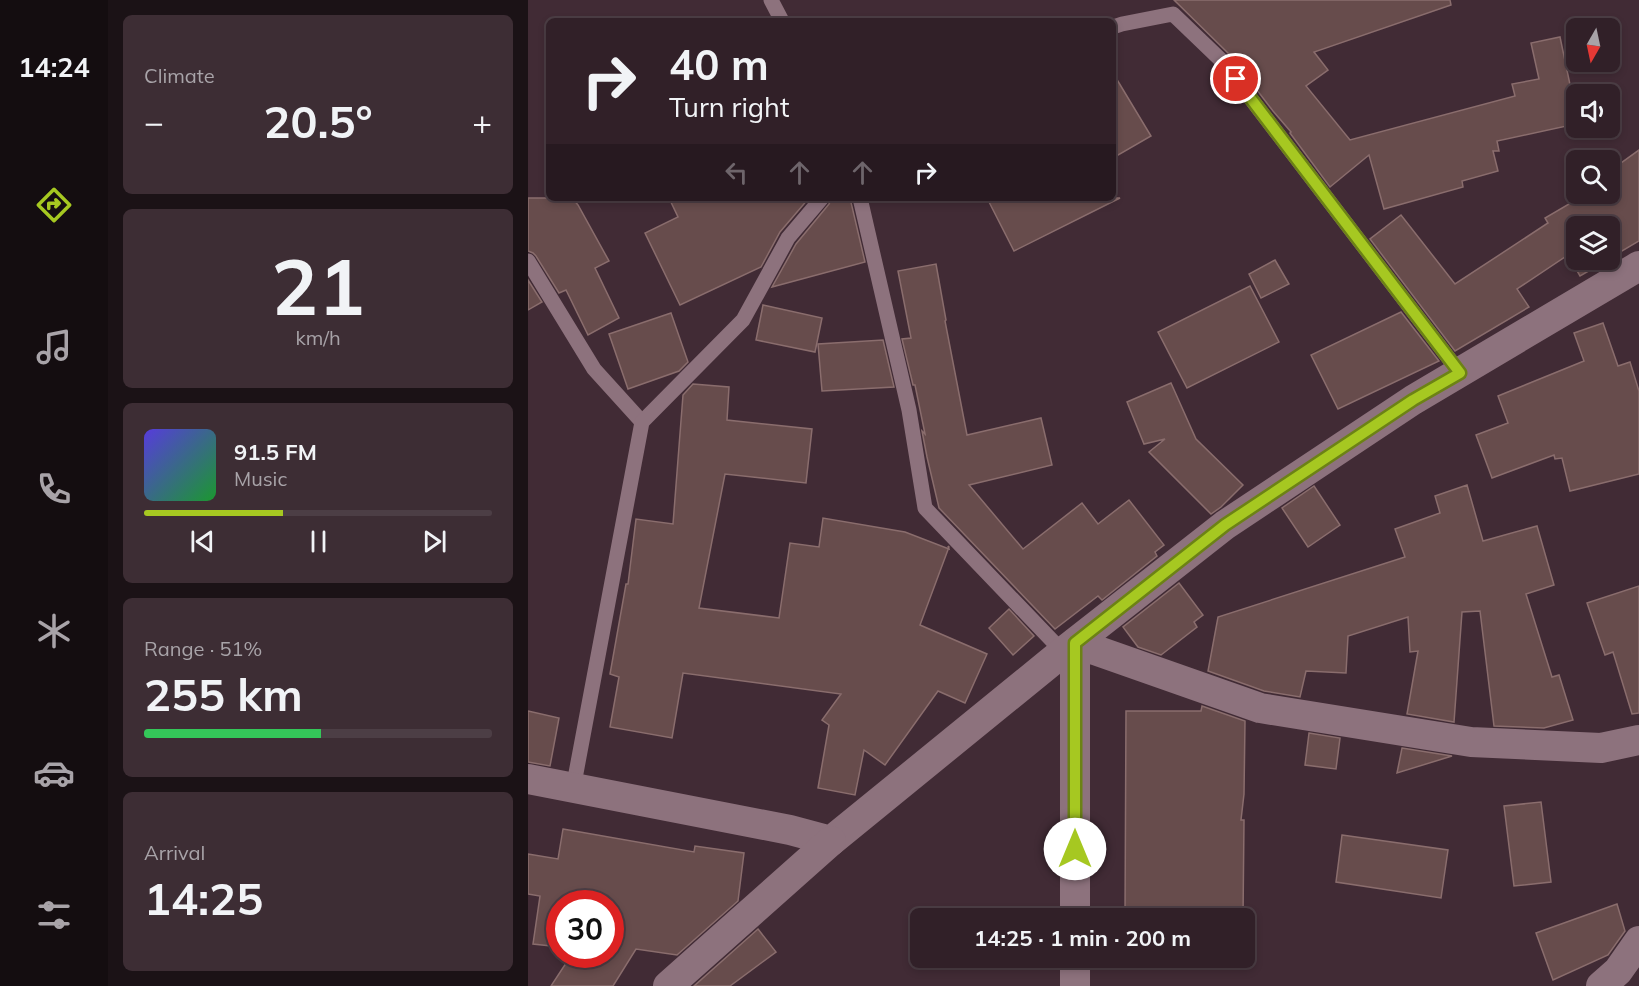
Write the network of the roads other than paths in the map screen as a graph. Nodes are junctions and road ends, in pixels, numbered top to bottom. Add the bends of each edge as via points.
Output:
1 (771, 0) edge
2 (1171, 7) edge
3 (780, 18) edge
4 (1116, 26) edge
5 (819, 201) edge
6 (861, 201) edge
7 (528, 261) edge
8 (1639, 266) edge
9 (1460, 373) junction
10 (642, 422) junction
11 (1069, 647) junction
12 (1639, 740) edge
13 (528, 779) edge
14 (573, 789) junction
15 (831, 841) junction
16 (1075, 908) edge
17 (1639, 941) edge
18 (1075, 968) edge
19 (668, 986) edge
20 (1075, 986) edge
21 (1601, 986) edge

1 - 3 lane
2 - 4 lane
2 - 9 lane via 1222,62
5 - 10 lane via 788,238 743,320
6 - 11 lane via 909,410 925,508
7 - 10 lane via 594,369
8 - 9 street
9 - 11 street via 1225,525
10 - 14 lane
11 - 12 street via 1260,708 1470,742 1601,748
11 - 15 street
11 - 16 street
13 - 14 street
14 - 15 street
15 - 19 street
17 - 21 street via 1618,971
18 - 20 street

